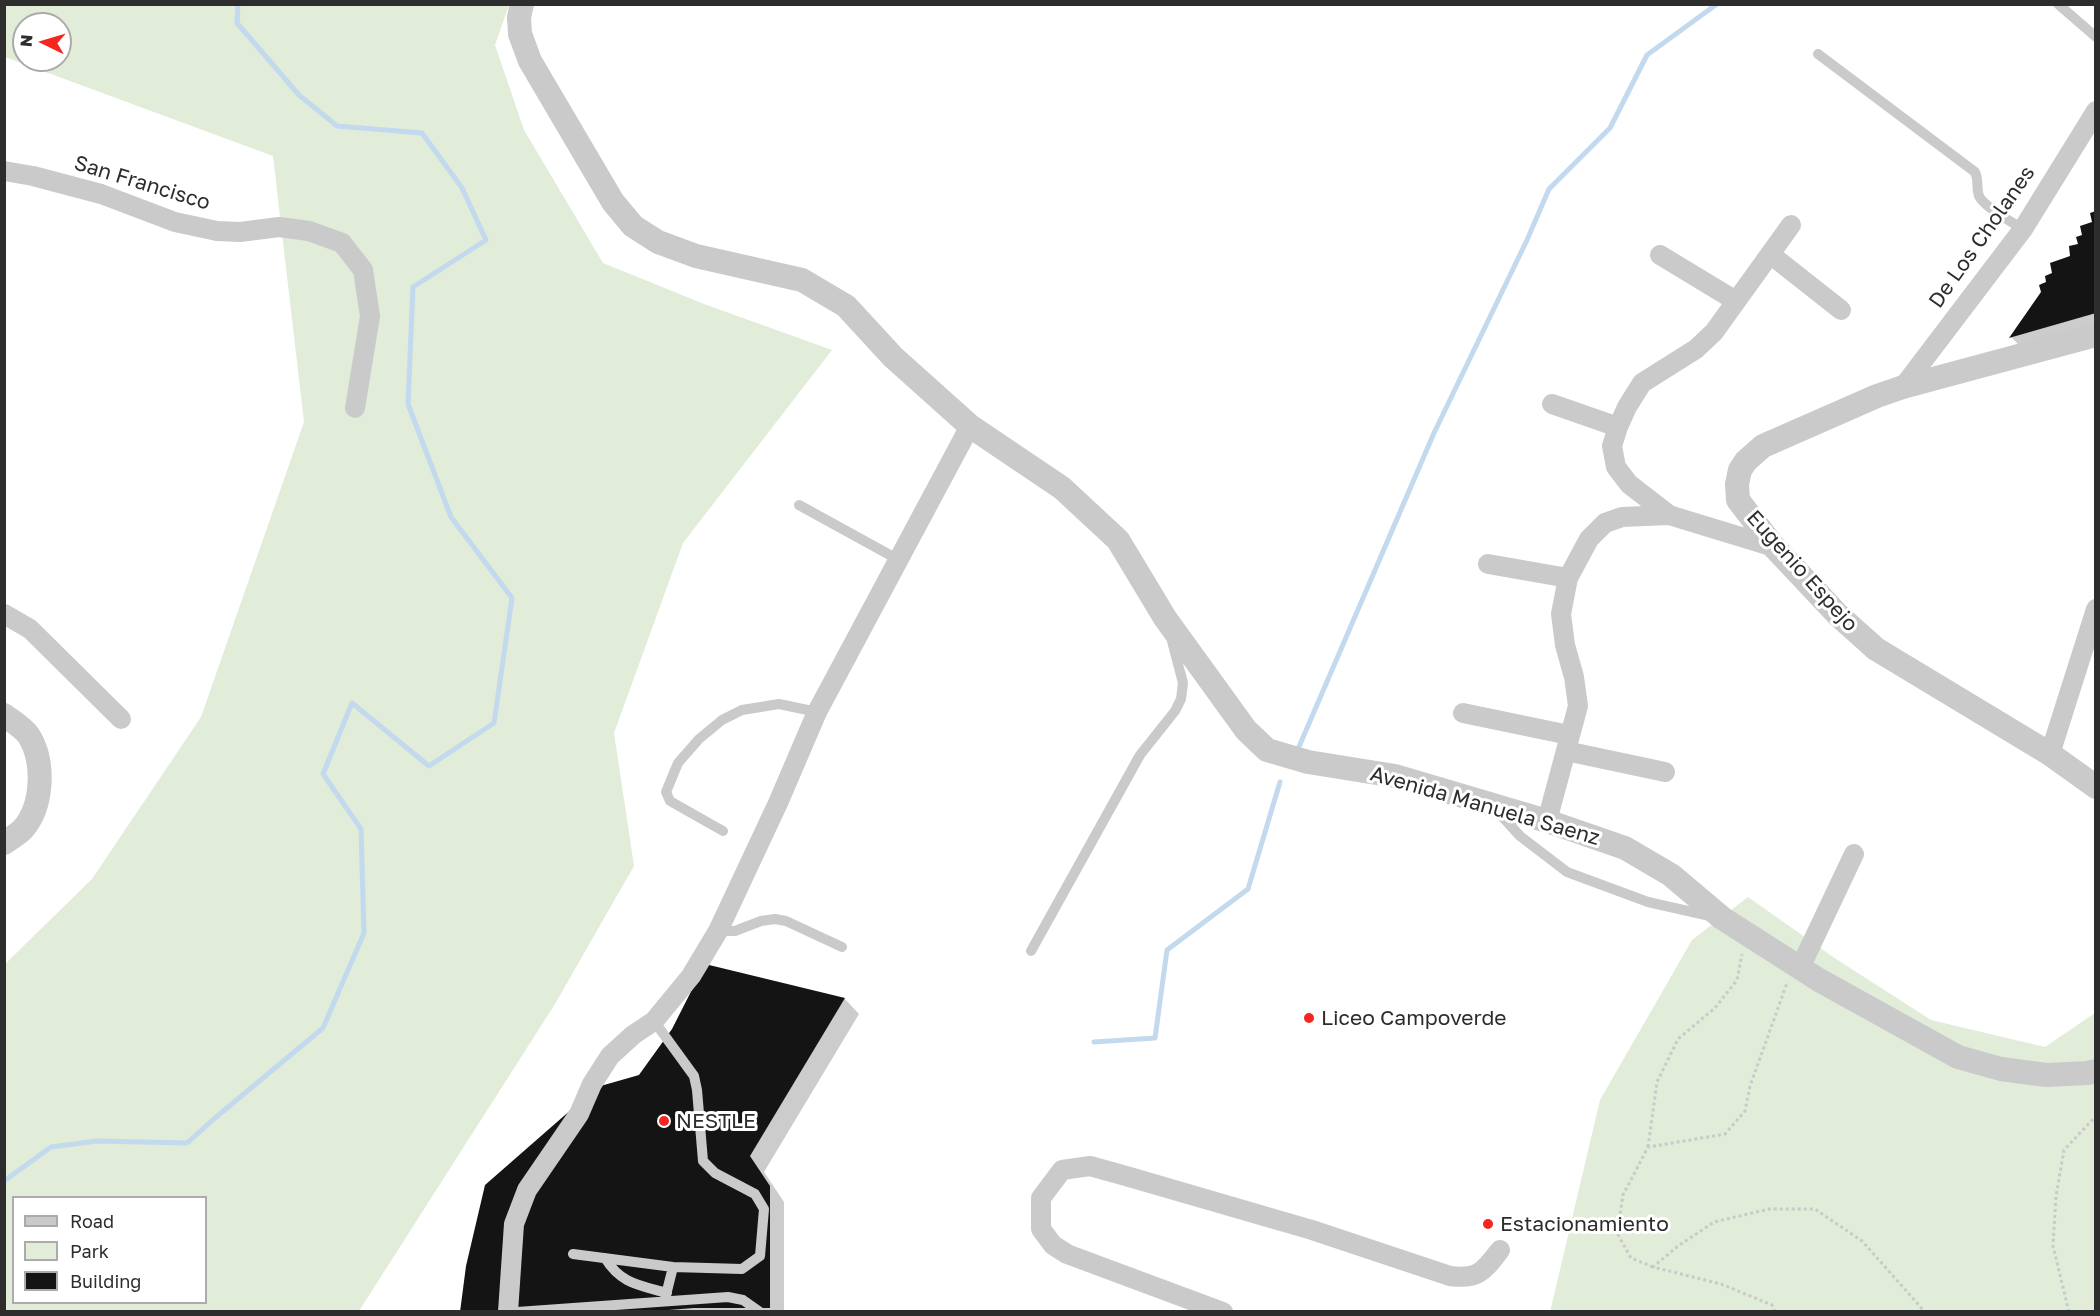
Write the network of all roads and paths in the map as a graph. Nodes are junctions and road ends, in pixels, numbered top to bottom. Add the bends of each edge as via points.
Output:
1 (522, 4) edge
2 (2058, 4) edge
3 (2096, 37) edge
4 (1818, 54) dead end
5 (2096, 111) edge
6 (4, 171) edge
7 (1791, 225) dead end
8 (2023, 229) junction
9 (1770, 254) junction
10 (1660, 255) dead end
11 (1736, 301) junction
12 (1841, 310) dead end
13 (2096, 335) edge
14 (1903, 387) junction
15 (1552, 404) dead end
16 (355, 408) dead end
17 (970, 426) junction
18 (1618, 427) junction
19 (799, 505) dead end
20 (1669, 515) junction
21 (1774, 547) junction
22 (899, 560) junction
23 (1488, 564) dead end
24 (1568, 578) junction
25 (2096, 609) edge
26 (4, 614) edge
27 (1165, 618) junction
28 (818, 712) junction
29 (1463, 713) dead end
30 (4, 715) edge
31 (121, 719) dead end
32 (1568, 743) junction
33 (2050, 754) junction
34 (1665, 772) dead end
35 (2096, 787) edge
36 (1492, 804) junction
37 (1546, 821) junction
38 (723, 831) dead end
39 (4, 843) edge
40 (1854, 854) dead end
41 (1722, 918) junction
42 (717, 931) junction
43 (1746, 933) junction
44 (842, 947) dead end
45 (1031, 951) dead end
46 (1797, 966) junction
47 (654, 1021) junction
48 (2096, 1071) edge
49 (2096, 1116) edge
50 (1648, 1147) junction
51 (1500, 1250) dead end
52 (573, 1254) dead end
53 (604, 1258) junction
54 (673, 1267) junction
55 (1653, 1267) junction
56 (666, 1297) junction
57 (508, 1311) edge
58 (517, 1311) edge
59 (760, 1311) edge
60 (1223, 1311) edge
61 (1775, 1311) edge
62 (1925, 1311) edge
63 (2069, 1311) edge

1 - 17 street, Avenida Manuela Saenz via 520,34 530,61 613,201 633,226 658,242 696,255 801,280 846,306 893,357
2 - 3 lane
4 - 8 lane via 1975,172 1981,200
5 - 8 street, De Los Cholanes
6 - 16 street, San Francisco via 101,194 175,222 217,231 279,227 309,231 342,243 363,270 370,316
7 - 9 street
8 - 14 street, De Los Cholanes
9 - 11 street
9 - 12 street
10 - 11 street
11 - 18 street via 1696,349 1642,383
13 - 14 street, Eugenio Espejo
14 - 21 street, Eugenio Espejo via 1763,447 1746,461 1737,484 1738,501
15 - 18 street
17 - 22 street
17 - 27 street, Avenida Manuela Saenz via 1062,488 1118,540
18 - 20 street via 1612,446 1616,467 1629,484
19 - 22 lane
20 - 21 street
20 - 24 street via 1622,517 1605,523 1589,539
21 - 33 street, Eugenio Espejo via 1876,649
22 - 28 street
23 - 24 street
24 - 32 street via 1561,614 1578,706
25 - 33 street
26 - 31 street via 30,629
27 - 36 street, Avenida Manuela Saenz via 1246,730 1267,750 1308,762 1395,776
27 - 45 lane via 1183,683 1181,699 1140,756
28 - 38 lane via 779,704 742,710 699,739 678,763 666,792 670,801
28 - 42 street
29 - 32 street
30 - 39 street via 29,736 39,765 39,797 32,815 22,830
32 - 34 street
32 - 37 street
33 - 35 street, Eugenio Espejo
36 - 37 street, Avenida Manuela Saenz
36 - 41 lane via 1520,836 1567,872 1648,902
37 - 41 street, Avenida Manuela Saenz via 1625,848 1671,875
40 - 46 street
41 - 43 street, Avenida Manuela Saenz
42 - 44 lane via 735,931 775,919
42 - 47 street via 691,976
43 - 46 street, Avenida Manuela Saenz
43 - 50 path via 1737,980 1715,1008 1678,1039 1657,1082
46 - 48 street, Avenida Manuela Saenz via 1958,1057 2046,1076
46 - 50 path via 1750,1086 1745,1111 1725,1134
47 - 54 lane via 694,1076 703,1161 715,1173 755,1194 764,1209 760,1256 742,1269
47 - 57 street via 610,1056 579,1114 527,1190 514,1224
49 - 63 path via 2064,1150 2056,1196 2053,1246
50 - 55 path via 1623,1195 1617,1233 1631,1258
51 - 60 street via 1488,1267 1478,1273 1466,1278 1450,1276 1312,1230 1090,1166 1062,1170 1041,1198 1041,1229 1053,1245 1067,1254
52 - 53 lane
53 - 54 lane
53 - 56 lane via 622,1279
54 - 56 lane
55 - 61 path via 1721,1284 1772,1305
55 - 62 path via 1714,1222 1769,1209 1815,1209 1862,1241
56 - 58 lane
56 - 59 lane via 728,1297 743,1300

